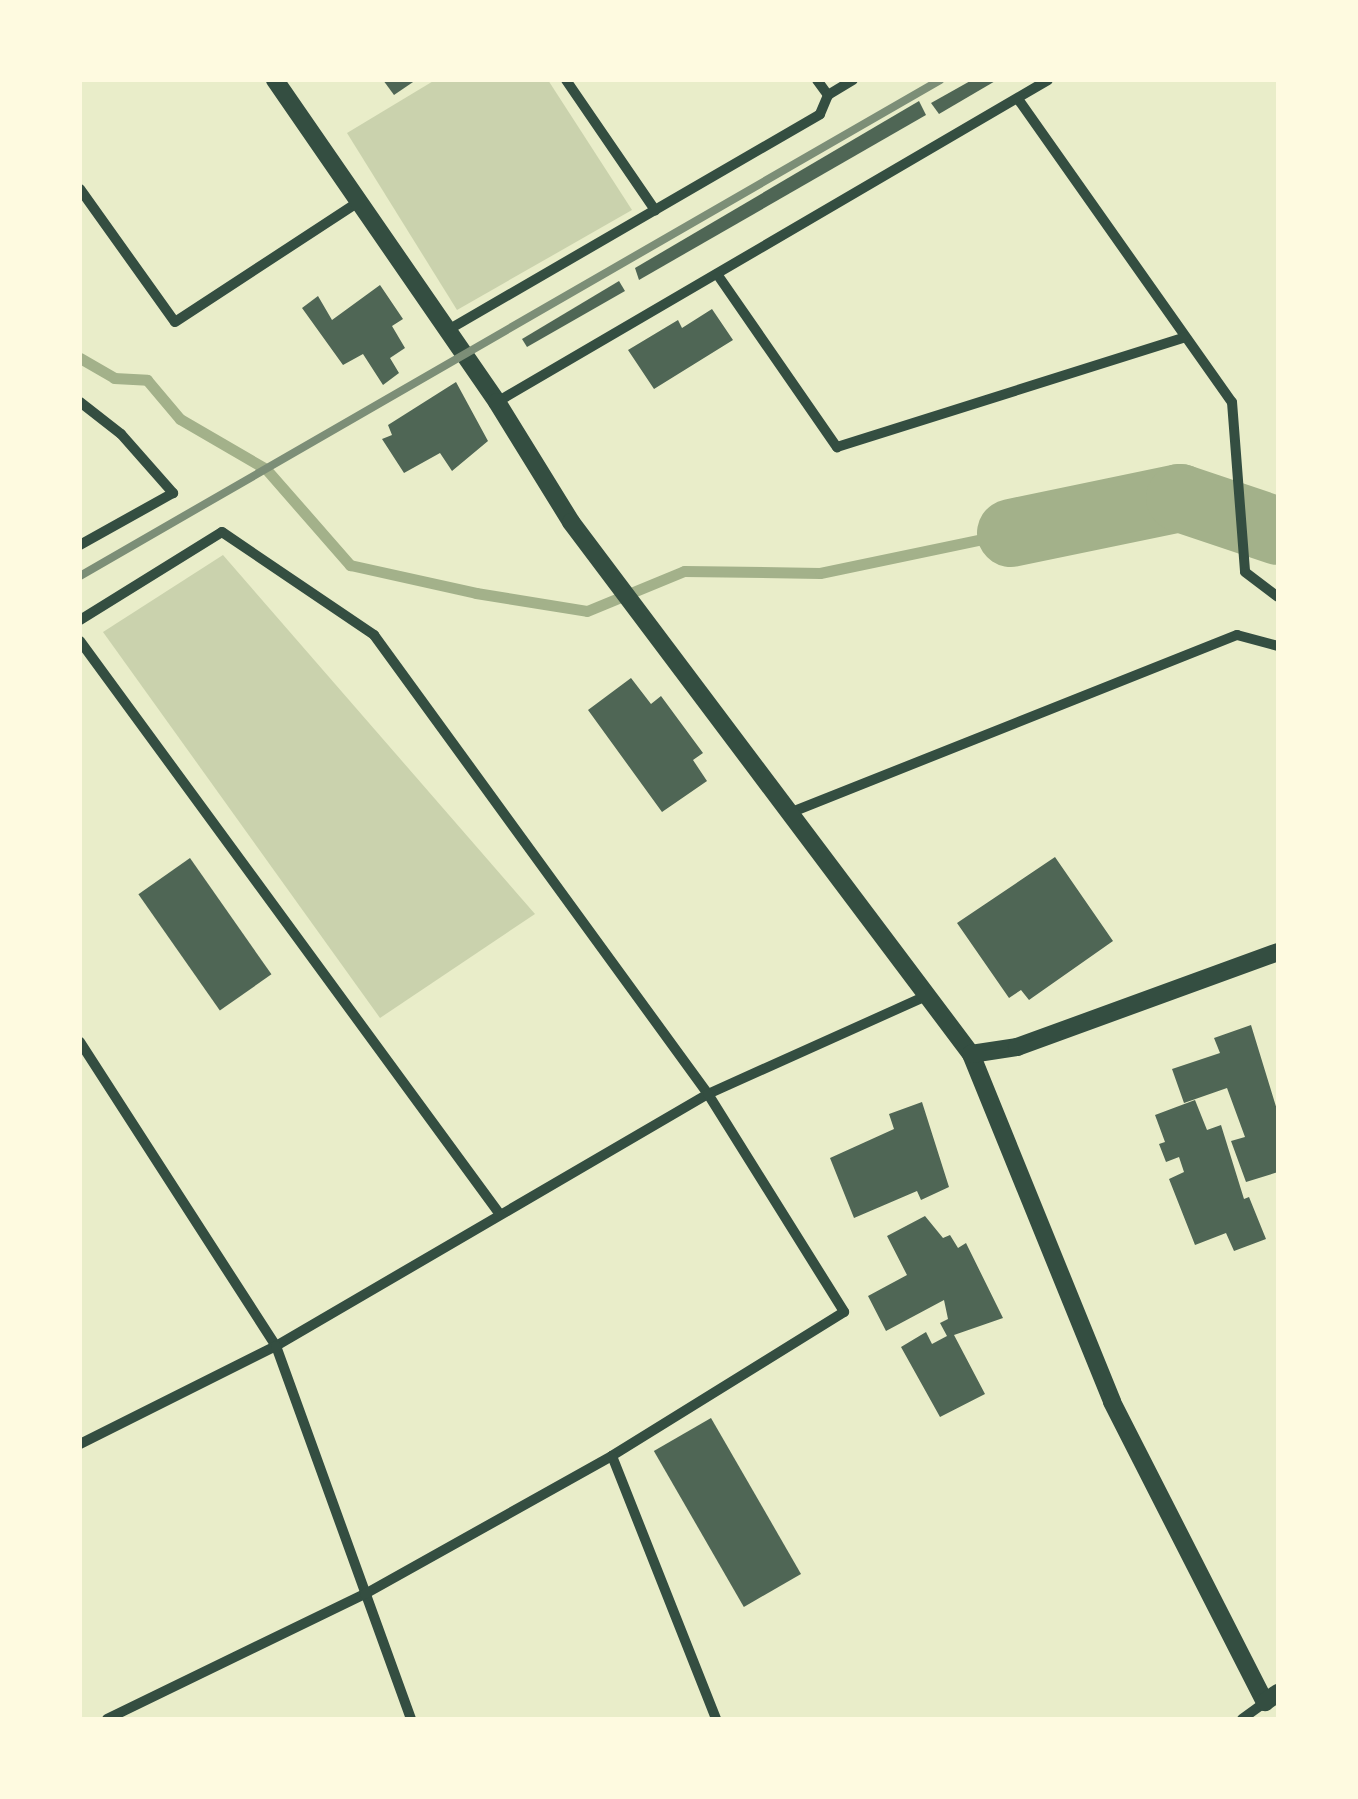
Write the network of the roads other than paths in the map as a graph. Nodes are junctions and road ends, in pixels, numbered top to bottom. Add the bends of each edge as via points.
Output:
1 (275, 80) edge
2 (566, 80) edge
3 (818, 80) edge
4 (853, 80) edge
5 (1048, 80) edge
6 (828, 95) junction
7 (1018, 99) junction
8 (80, 189) edge
9 (360, 201) junction
10 (655, 210) junction
11 (717, 274) junction
12 (448, 330) junction
13 (1185, 336) junction
14 (80, 402) edge
15 (497, 402) junction
16 (80, 545) edge
17 (1278, 596) edge
18 (80, 620) edge
19 (80, 641) edge
20 (1278, 646) edge
21 (792, 812) junction
22 (1278, 952) edge
23 (930, 994) junction
24 (80, 1042) edge
25 (972, 1054) junction
26 (708, 1094) junction
27 (499, 1213) junction
28 (276, 1346) junction
29 (80, 1444) edge
30 (612, 1456) junction
31 (364, 1594) junction
32 (1272, 1705) edge
33 (127, 1714) edge
34 (107, 1719) edge
35 (412, 1719) edge
36 (716, 1719) edge
37 (1242, 1719) edge

1 - 9 street
2 - 10 street
3 - 6 street
4 - 6 street
5 - 7 street
6 - 10 street via 820,114
7 - 11 street
7 - 13 street
8 - 9 street via 175,322
9 - 12 street
10 - 12 street
11 - 13 street via 837,448
11 - 15 street
12 - 15 street
13 - 17 street via 1232,402 1246,572
14 - 16 street via 121,434 174,493
15 - 21 street via 661,648
18 - 26 street via 222,532 374,635
19 - 27 street
20 - 21 street via 1237,635
21 - 23 street
22 - 25 street via 1018,1047
23 - 25 street
23 - 26 street
24 - 28 street
25 - 32 street via 1112,1402
26 - 27 street
26 - 30 street via 844,1312
27 - 28 street
28 - 29 street
28 - 31 street
30 - 31 street
30 - 36 street
31 - 33 street
31 - 35 street
32 - 37 street
33 - 34 street

